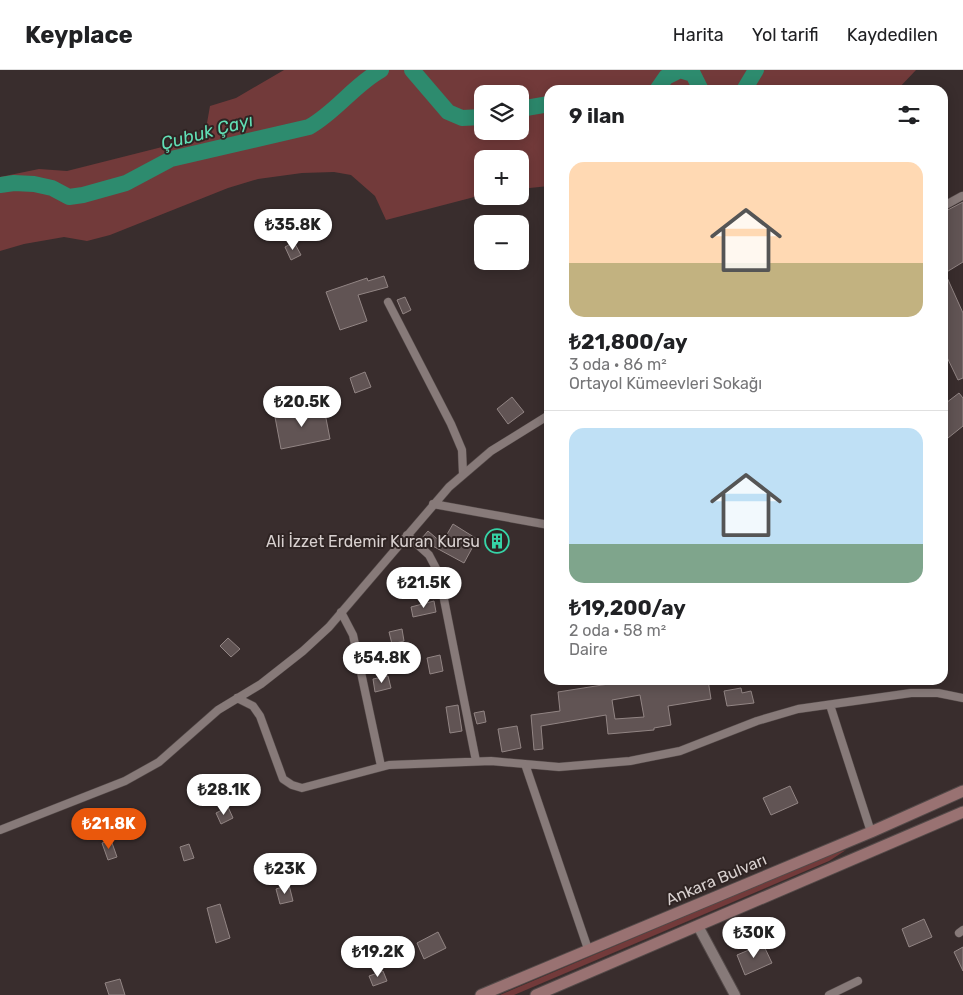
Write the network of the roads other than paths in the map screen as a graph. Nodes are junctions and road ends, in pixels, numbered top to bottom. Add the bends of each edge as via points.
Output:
1 (962, 196) dead end
2 (948, 204) edge
3 (388, 302) dead end
4 (544, 418) edge
5 (463, 474) junction
6 (433, 504) junction
7 (544, 524) edge
8 (407, 535) junction
9 (342, 612) junction
10 (237, 698) junction
11 (963, 698) edge
12 (830, 705) junction
13 (476, 761) junction
14 (525, 764) junction
15 (381, 766) junction
16 (963, 791) edge
17 (963, 812) edge
18 (0, 830) edge
19 (871, 832) junction
20 (698, 926) junction
21 (588, 949) junction
22 (858, 981) dead end
23 (481, 995) edge
24 (536, 995) edge
25 (735, 995) edge
26 (829, 995) edge

1 - 2 street
3 - 5 street via 451,424 462,450
4 - 5 street via 505,441
5 - 6 street
6 - 7 street
6 - 8 street
8 - 9 street
8 - 13 street via 437,568
9 - 10 street via 303,651 261,684
9 - 15 street via 353,635
10 - 15 street via 257,710 280,773 295,787 310,786
10 - 18 street via 218,710 174,751 142,773
11 - 12 street via 926,692
12 - 14 street via 776,715 680,751 650,758 580,766
12 - 19 street
13 - 14 street
13 - 15 street
14 - 21 street
16 - 19 main road, Ankara Bulvarı
17 - 20 main road
19 - 21 main road, Ankara Bulvarı
20 - 24 main road
20 - 25 street
21 - 23 main road, Ankara Bulvarı
22 - 26 street

